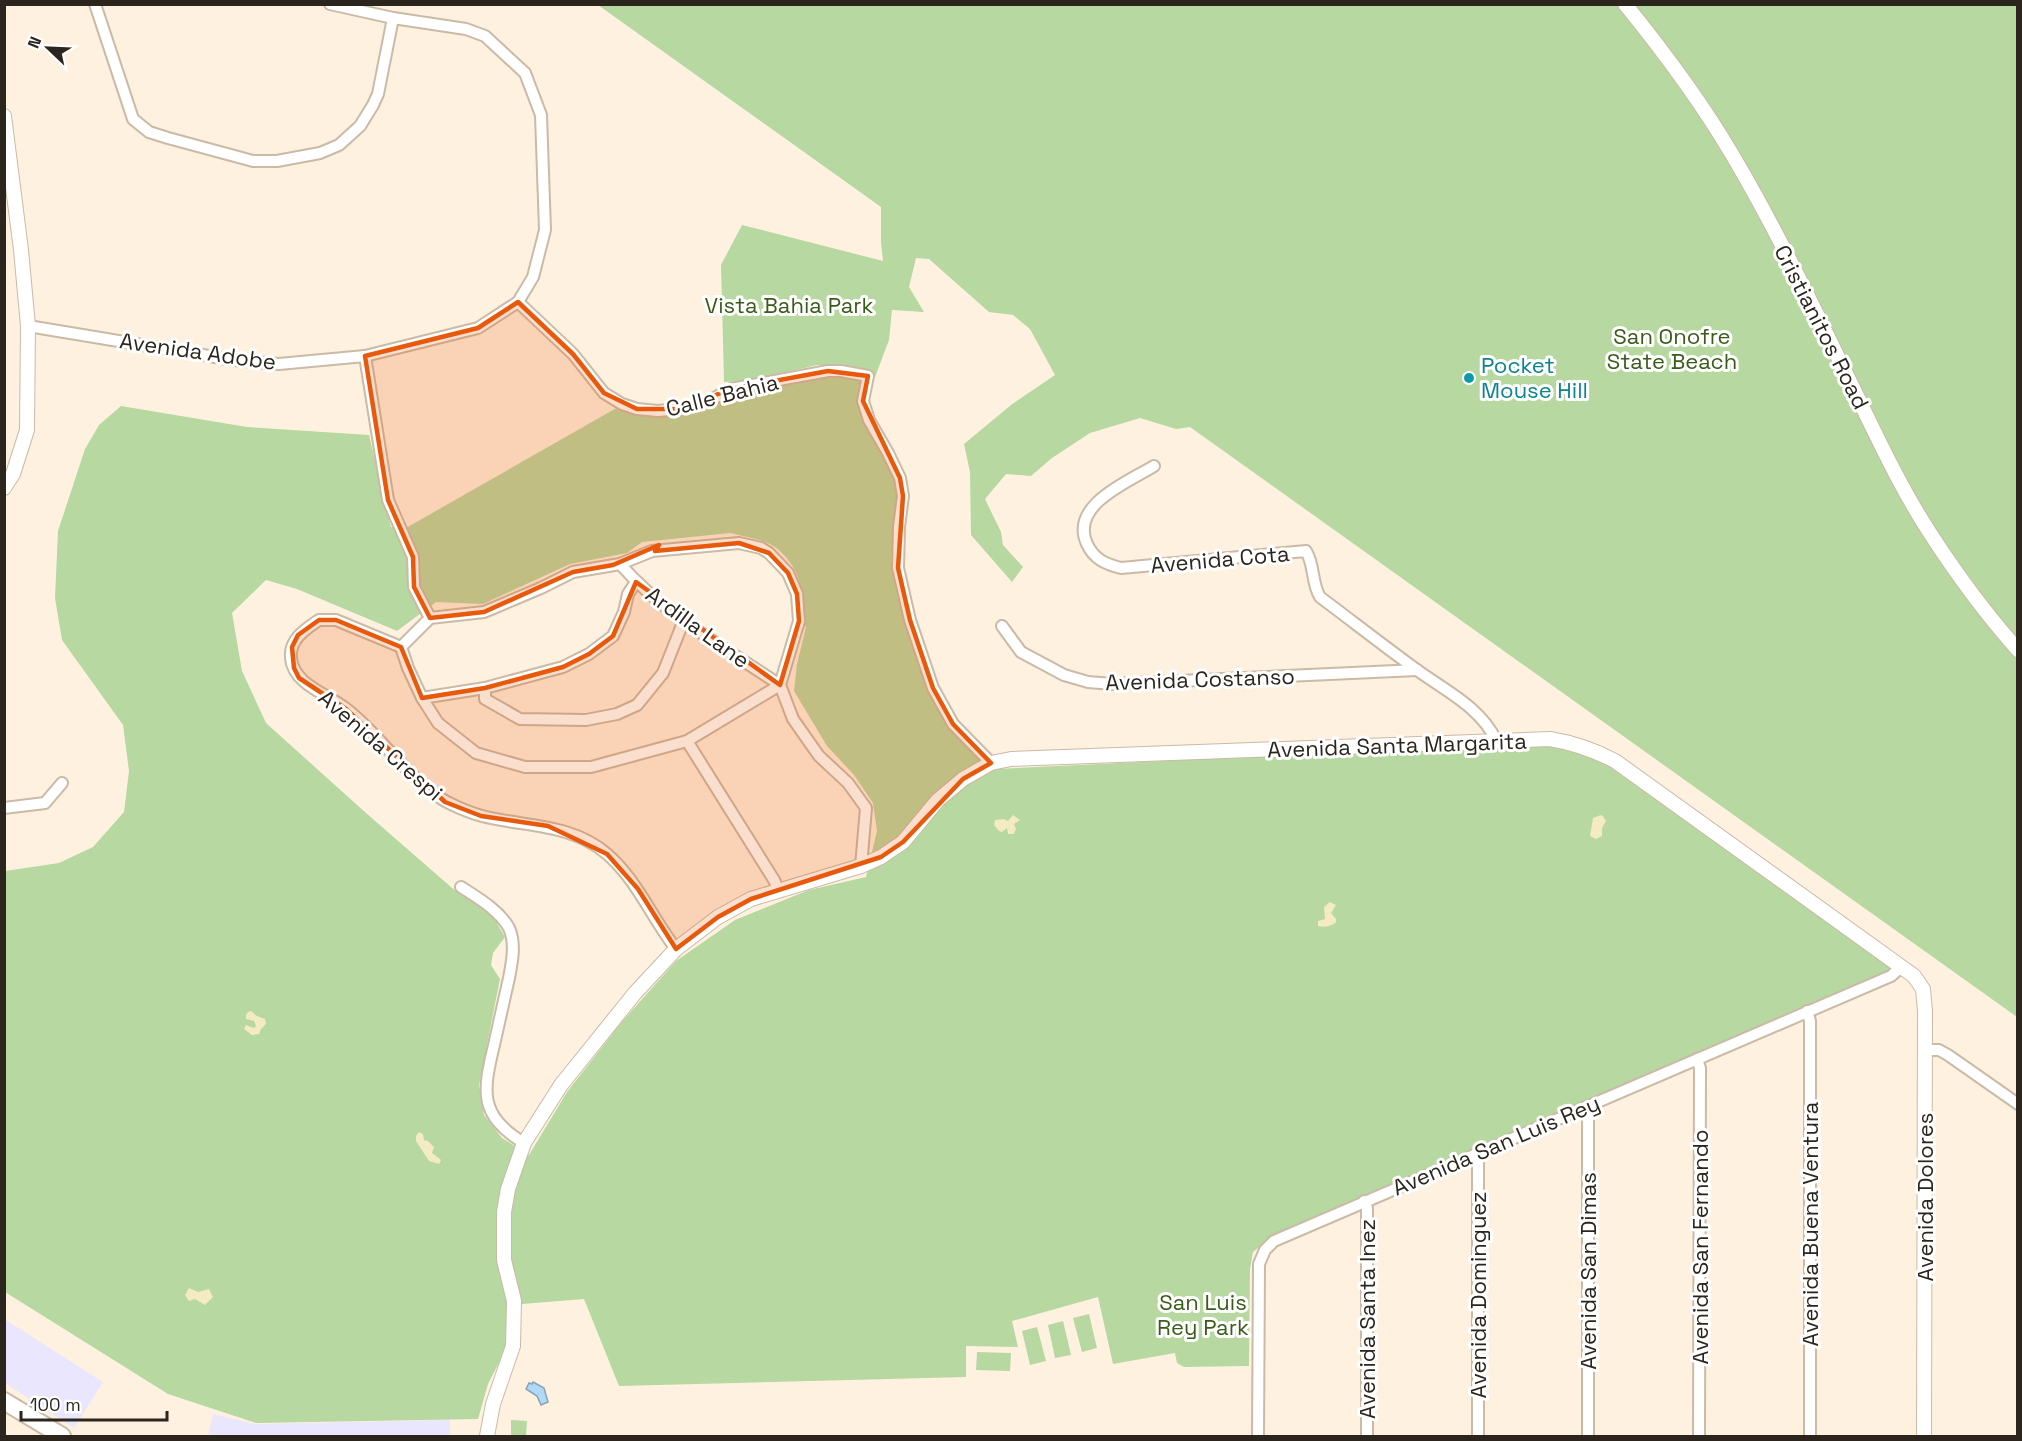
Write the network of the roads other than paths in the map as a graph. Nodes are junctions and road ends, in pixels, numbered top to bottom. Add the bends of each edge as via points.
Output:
1 (95, 4) edge
2 (330, 4) edge
3 (1625, 4) edge
4 (393, 18) junction
5 (4, 116) edge
6 (518, 302) junction
7 (28, 326) junction
8 (366, 356) junction
9 (1154, 466) dead end
10 (4, 488) edge
11 (620, 564) junction
12 (636, 582) junction
13 (430, 618) junction
14 (684, 620) junction
15 (1002, 626) dead end
16 (402, 647) junction
17 (2018, 650) edge
18 (1417, 670) junction
19 (780, 685) junction
20 (485, 687) junction
21 (422, 698) junction
22 (1496, 740) junction
23 (687, 741) junction
24 (991, 763) junction
25 (62, 783) dead end
26 (4, 808) edge
27 (861, 866) junction
28 (461, 887) dead end
29 (779, 891) junction
30 (676, 949) junction
31 (1901, 967) junction
32 (1807, 1011) junction
33 (1925, 1050) junction
34 (1697, 1059) junction
35 (2018, 1104) edge
36 (1585, 1107) junction
37 (524, 1143) junction
38 (1476, 1154) junction
39 (1364, 1201) junction
40 (4, 1401) edge
41 (62, 1437) edge
42 (487, 1437) edge
43 (1258, 1437) edge
44 (1367, 1437) edge
45 (1478, 1437) edge
46 (1588, 1437) edge
47 (1699, 1437) edge
48 (1810, 1437) edge
49 (1924, 1437) edge

1 - 4 street via 133,119 149,132 253,160 277,161 320,153 339,145 360,126 378,94
2 - 4 street, Avenida Adobe
3 - 17 street, Cristianitos Road via 1707,113 1734,156 1883,450 1928,530
4 - 6 street, Avenida Adobe via 465,29 485,36 525,73 542,115 545,230 533,277
5 - 7 street
6 - 8 street, Avenida Adobe via 478,328
6 - 24 street, Calle Bahia via 573,354 604,393 637,409 680,409 731,389 828,371 868,376 863,401 900,478 903,496 898,568 910,620 933,688 953,724
7 - 8 street, Avenida Adobe via 279,364
7 - 10 street via 27,430 13,474
8 - 13 street via 388,500 413,556 414,587
9 - 18 street, Avenida Cota via 1095,502 1086,516 1084,531 1094,556 1120,568 1306,551 1312,560 1314,585 1320,597
11 - 12 street, Ardilla Lane
11 - 13 street via 573,572 484,612
11 - 19 street via 652,551 733,543 749,544 769,553 788,573 797,594 799,621
12 - 14 street, Ardilla Lane
12 - 20 street via 613,636 589,654 563,667
13 - 16 street
14 - 19 street, Ardilla Lane
14 - 20 street via 663,673 637,705 617,714 586,720 519,719 485,699
15 - 18 street, Avenida Costanso via 1022,652 1064,675 1088,682
16 - 21 street
16 - 30 street, Avenida Crespi via 336,620 319,620 298,635 291,657 299,678 345,709 376,736 396,761 445,802 481,816 548,826 580,837 607,854 638,889
18 - 22 street, Avenida Cota via 1472,709 1489,725
19 - 23 street
19 - 27 street via 794,719 819,756 848,783 866,808
20 - 21 street
21 - 23 street via 438,723 476,753 525,767 591,767
22 - 24 street, Avenida Santa Margarita via 1011,759
22 - 31 street, Avenida Santa Margarita via 1569,742 1615,761
23 - 29 street
24 - 27 street, Avenida Santa Margarita via 938,800 903,842
25 - 26 street via 45,803
27 - 29 street, Avenida Santa Margarita
28 - 37 street via 503,919 513,940 486,1092 493,1115
29 - 30 street, Avenida Santa Margarita via 752,899 718,917
30 - 37 street, Avenida Santa Margarita via 561,1085
31 - 32 street, Avenida San Luis Rey via 1891,976
31 - 33 street, Avenida Dolores via 1923,989
32 - 34 street, Avenida San Luis Rey
32 - 48 street, Avenida Buena Ventura
33 - 35 street via 1948,1054
33 - 49 street, Avenida Dolores
34 - 36 street, Avenida San Luis Rey
34 - 47 street, Avenida San Fernando
36 - 38 street, Avenida San Luis Rey
36 - 46 street, Avenida San Dimas
37 - 42 street, Avenida Santa Margarita via 508,1189 503,1223 504,1260 514,1301 513,1346 493,1404
38 - 39 street, Avenida San Luis Rey
38 - 45 street, Avenida Dominguez
39 - 43 street, Avenida San Luis Rey via 1274,1241 1265,1250 1259,1264
39 - 44 street, Avenida Santa Inez
40 - 41 main road

